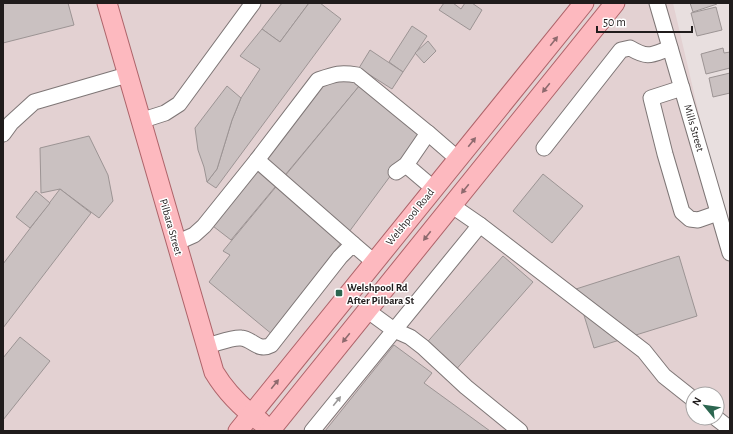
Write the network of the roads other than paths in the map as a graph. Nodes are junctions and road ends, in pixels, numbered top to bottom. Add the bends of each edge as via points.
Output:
1 (107, 3) edge
2 (253, 3) edge
3 (584, 3) edge
4 (615, 3) edge
5 (657, 3) edge
6 (670, 48) junction
7 (127, 75) junction
8 (682, 88) junction
9 (140, 121) junction
10 (428, 133) junction
11 (3, 134) edge
12 (544, 148) dead end
13 (458, 159) junction
14 (257, 160) junction
15 (433, 188) junction
16 (451, 205) junction
17 (718, 213) junction
18 (480, 225) junction
19 (176, 243) junction
20 (353, 244) junction
21 (730, 253) edge
22 (374, 262) junction
23 (368, 311) junction
24 (394, 330) junction
25 (206, 346) junction
26 (685, 393) edge
27 (251, 415) junction
28 (271, 430) edge
29 (238, 431) edge
30 (312, 431) edge
31 (520, 431) edge

1 - 7 main road, Pilbara Street
2 - 9 street via 179,104 165,113
13 -> 3 main road, Welshpool Road
4 -> 16 main road
5 - 6 street, Mills Street
6 - 8 street, Mills Street
6 - 12 street via 649,56 630,48 621,50
7 - 9 main road, Pilbara Street
7 - 11 street via 34,102 11,122
8 - 17 street, Mills Street
8 - 17 street via 651,98 665,154 682,212 690,220
9 - 19 main road, Pilbara Street
10 - 13 street
10 - 14 street via 357,75 342,73 318,80
10 - 15 street via 401,169
13 - 15 main road, Welshpool Road
14 - 19 street via 204,226 194,235
14 - 20 street
15 - 22 main road, Welshpool Road
16 - 18 street
16 -> 23 main road
17 - 21 street, Mills Street
18 - 24 street
18 - 26 street via 644,351 664,376
19 - 25 main road, Pilbara Street
20 - 22 street
20 - 25 street via 271,344 266,347 259,346 242,338
27 -> 22 main road, Welshpool Road
23 - 24 street
23 -> 28 main road
30 -> 24 street
24 - 31 street via 410,337 428,351 466,387
25 - 27 main road, Pilbara Street via 214,372 222,385
27 - 28 main road, Pilbara Street
27 - 29 main road, Welshpool Road

